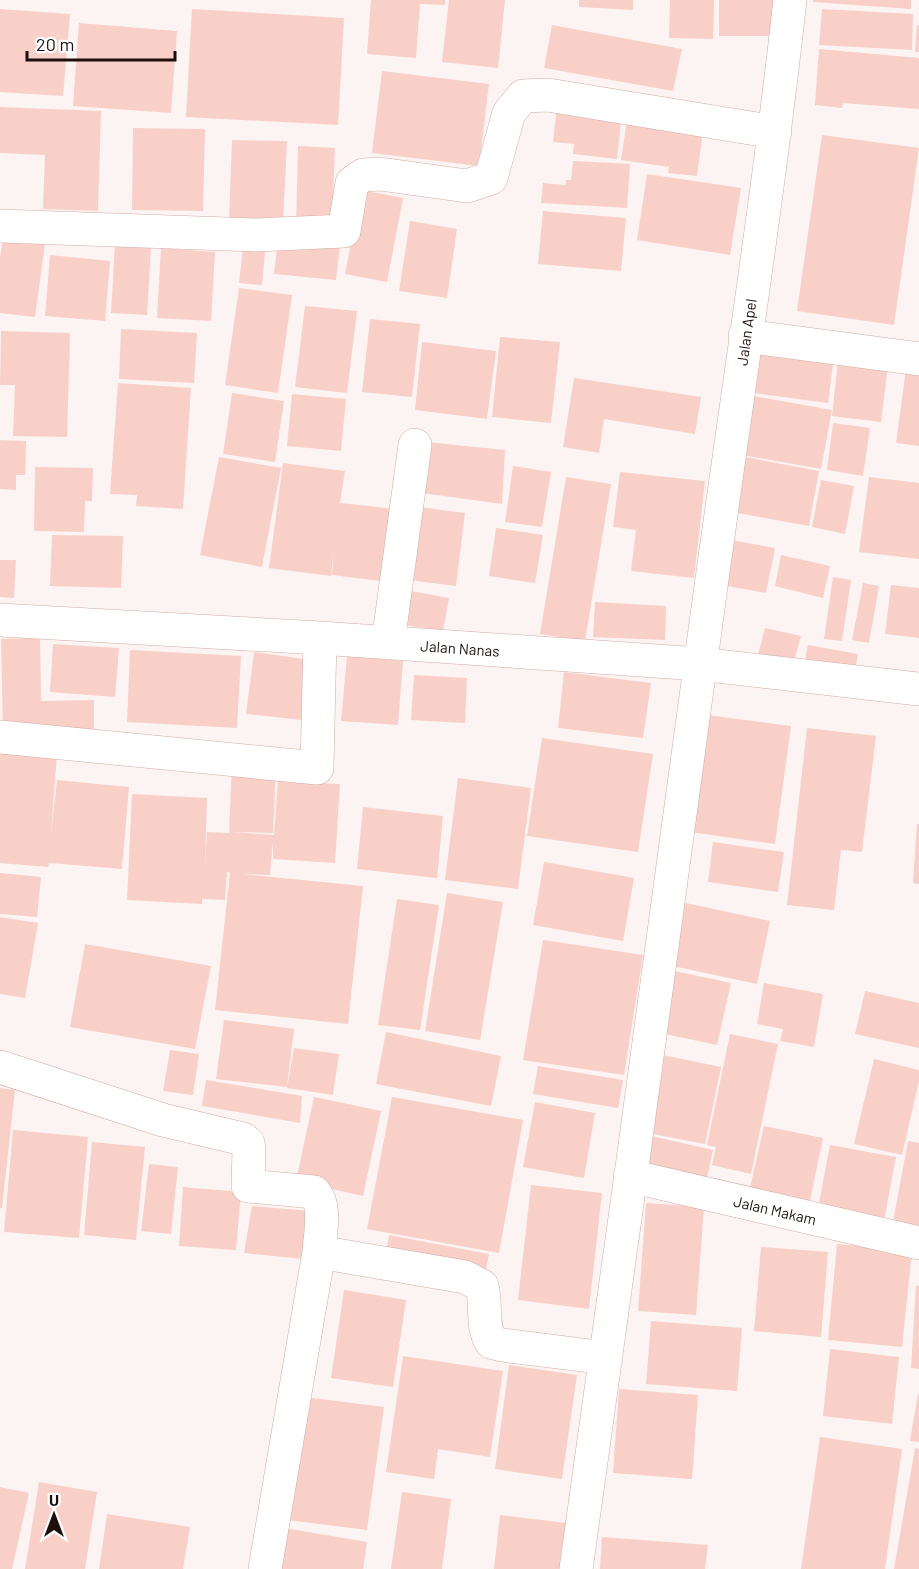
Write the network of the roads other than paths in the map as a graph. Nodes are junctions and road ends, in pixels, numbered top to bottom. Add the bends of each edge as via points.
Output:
1 (789, 0) edge
2 (775, 132) junction
3 (0, 226) edge
4 (745, 336) junction
5 (919, 359) edge
6 (415, 445) dead end
7 (0, 620) edge
8 (320, 638) junction
9 (388, 643) junction
10 (700, 664) junction
11 (919, 689) edge
12 (0, 737) edge
13 (0, 1067) edge
14 (630, 1176) junction
15 (919, 1243) edge
16 (319, 1252) junction
17 (606, 1358) junction
18 (265, 1569) edge
19 (576, 1569) edge

1 - 2 street, Jalan Apel
2 - 3 street via 548,95 523,96 509,112 491,178 467,186 363,175 352,183 344,231 256,235
2 - 4 street, Jalan Apel
4 - 5 street
4 - 10 street, Jalan Apel
6 - 9 street
7 - 8 street, Jalan Nanas
8 - 9 street, Jalan Nanas
8 - 12 street via 317,768
9 - 10 street, Jalan Nanas
10 - 11 street, Jalan Nanas
10 - 14 street, Jalan Apel
13 - 16 street via 163,1120 243,1139 249,1149 248,1186 314,1192 319,1197
14 - 15 street, Jalan Makam
14 - 17 street, Jalan Apel
16 - 17 street via 465,1277 482,1286 485,1331 491,1342
16 - 18 street
17 - 19 street, Jalan Apel

